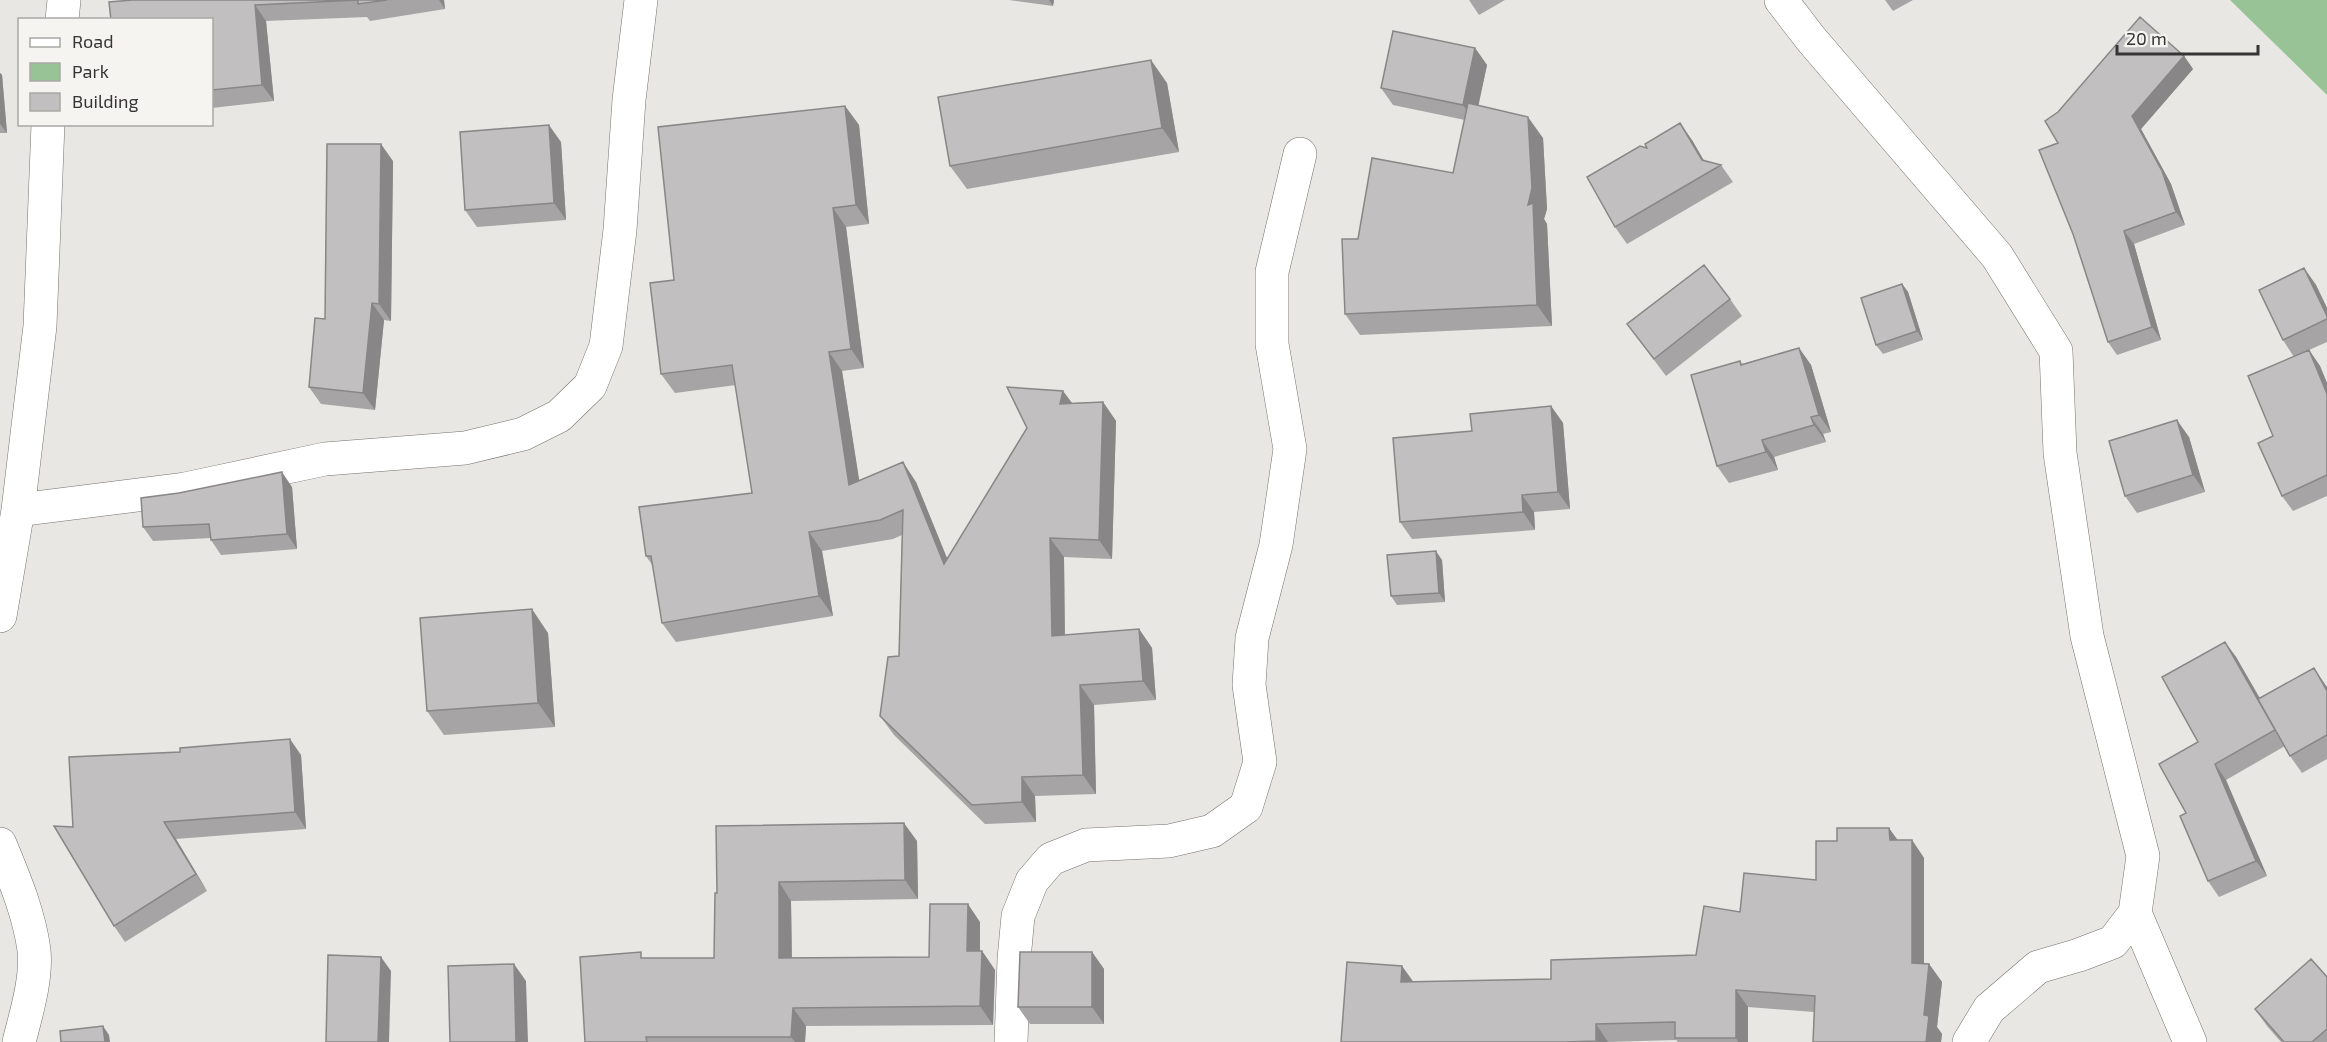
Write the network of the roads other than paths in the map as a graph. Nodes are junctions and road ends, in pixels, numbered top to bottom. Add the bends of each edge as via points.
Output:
1 (64, 0) edge
2 (641, 0) edge
3 (1781, 0) edge
4 (62, 18) edge
5 (48, 126) edge
6 (1300, 154) dead end
7 (18, 510) junction
8 (0, 616) edge
9 (0, 844) edge
10 (2134, 913) junction
11 (19, 1042) edge
12 (1011, 1042) edge
13 (1969, 1042) edge
14 (2190, 1042) edge

1 - 4 street
2 - 7 street via 606,346 590,386 559,416 523,434 465,448 325,459 185,489
3 - 10 street via 1997,256 2056,351 2060,453 2087,636 2143,856
5 - 7 street via 40,326
6 - 12 street via 1272,272 1272,344 1290,449 1276,545 1252,638 1249,685 1260,762 1246,807 1212,831 1169,841 1086,845 1052,859 1032,881 1018,916
7 - 8 street
9 - 11 street via 22,899 34,951 30,996
10 - 13 street via 2113,942 2038,967 1989,1009
10 - 14 street

